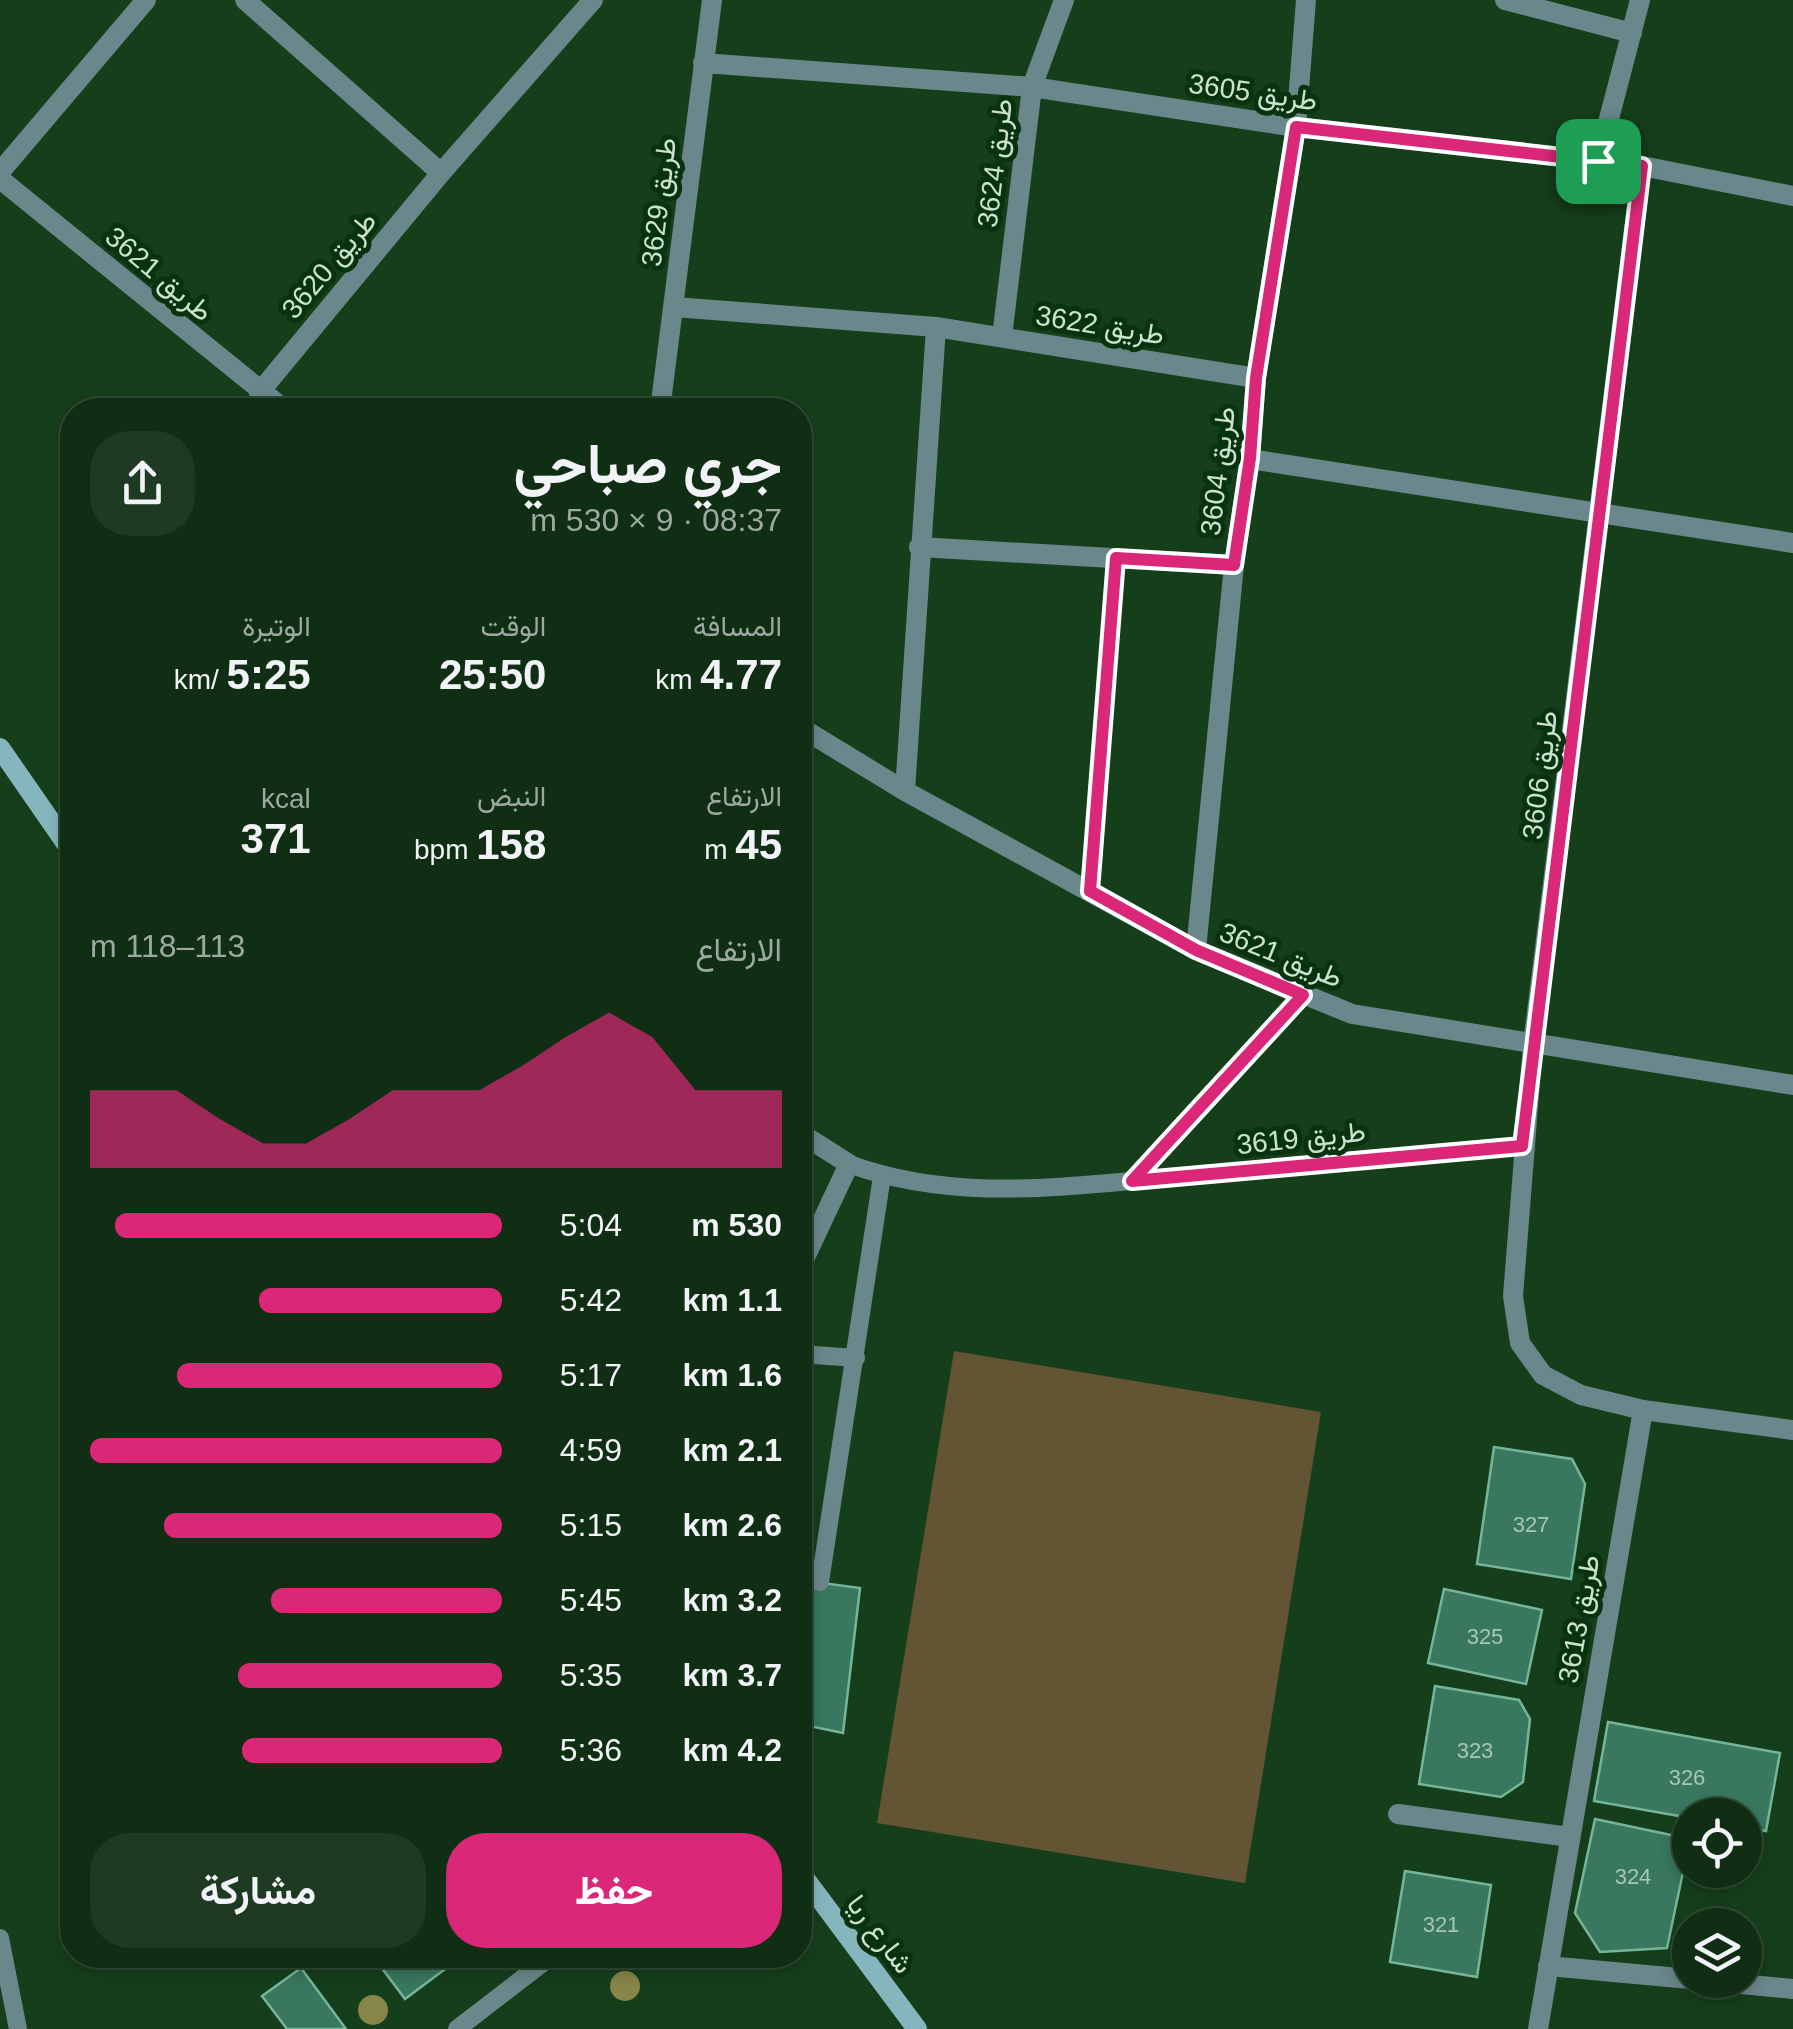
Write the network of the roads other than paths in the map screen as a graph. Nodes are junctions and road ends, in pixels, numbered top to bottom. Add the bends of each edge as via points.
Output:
1 (146, 0) edge
2 (245, 0) edge
3 (593, 0) edge
4 (712, 0) edge
5 (1064, 0) edge
6 (1306, 0) edge
7 (1505, 0) edge
8 (1640, 0) edge
9 (1632, 33) junction
10 (703, 63) junction
11 (1032, 87) junction
12 (1296, 127) junction
13 (1598, 161) junction
14 (1642, 166) junction
15 (440, 173) junction
16 (0, 175) edge
17 (1793, 196) edge
18 (674, 308) junction
19 (936, 326) junction
20 (1002, 337) junction
21 (1256, 378) junction
22 (259, 393) junction
23 (267, 398) edge
24 (662, 398) edge
25 (1250, 458) junction
26 (1602, 513) junction
27 (1793, 543) edge
28 (920, 546) junction
29 (1116, 558) junction
30 (1234, 565) junction
31 (812, 734) edge
32 (0, 748) edge
33 (905, 791) junction
34 (60, 835) edge
35 (1090, 891) junction
36 (1196, 950) junction
37 (1303, 995) junction
38 (1533, 1044) junction
39 (1793, 1086) edge
40 (812, 1141) edge
41 (1522, 1146) junction
42 (850, 1164) junction
43 (882, 1176) junction
44 (1132, 1181) junction
45 (812, 1243) edge
46 (812, 1355) edge
47 (856, 1358) junction
48 (1643, 1410) junction
49 (1793, 1430) edge
50 (820, 1582) dead end
51 (1398, 1814) dead end
52 (1570, 1837) junction
53 (812, 1888) edge
54 (0, 1938) edge
55 (1548, 1966) junction
56 (537, 1968) edge
57 (1672, 1977) edge
58 (1762, 1986) edge
59 (1793, 1989) edge
60 (457, 2028) edge
61 (18, 2029) edge
62 (917, 2029) edge
63 (1538, 2029) edge

1 - 16 street
2 - 15 street
3 - 15 street, طريق 3620
4 - 10 street, طريق 3629
5 - 11 street, طريق 3624
6 - 12 street, طريق 3604
7 - 9 street
8 - 9 street
9 - 13 street
10 - 11 street, طريق 3605
10 - 18 street, طريق 3629
11 - 12 street, طريق 3605
11 - 20 street, طريق 3624
12 - 13 street, طريق 3605
12 - 21 street, طريق 3604
13 - 14 street, طريق 3605
14 - 17 street, طريق 3605
14 - 26 street, طريق 3606
15 - 22 street, طريق 3620
16 - 22 street, طريق 3621
18 - 19 street, طريق 3622
18 - 24 street, طريق 3629
19 - 20 street, طريق 3622
19 - 28 street
20 - 21 street, طريق 3622
21 - 25 street, طريق 3604
22 - 23 street, طريق 3621
25 - 26 street
25 - 30 street, طريق 3604
26 - 27 street
26 - 38 street, طريق 3606
28 - 29 street
28 - 33 street
29 - 30 street
29 - 35 lane
30 - 36 street, طريق 3604
31 - 33 street, طريق 3621
32 - 34 main road
33 - 35 street, طريق 3621
35 - 36 street, طريق 3621
36 - 37 street, طريق 3621
37 - 38 street, طريق 3621 via 1352,1014
37 - 44 lane
38 - 39 street, طريق 3621
38 - 41 street
40 - 42 street, طريق 3619
41 - 44 lane, طريق 3619
41 - 48 street via 1513,1296 1520,1342 1543,1375 1581,1395
42 - 43 lane, طريق 3619
42 - 45 street
43 - 44 lane, طريق 3619 via 979,1190
43 - 47 lane
46 - 47 lane
47 - 50 lane
48 - 49 street
48 - 52 street, طريق 3613
51 - 52 street
52 - 55 street, طريق 3613
53 - 62 main road, شارع ريا
54 - 61 lane
55 - 57 street
55 - 63 street, طريق 3613
56 - 60 lane
58 - 59 street

